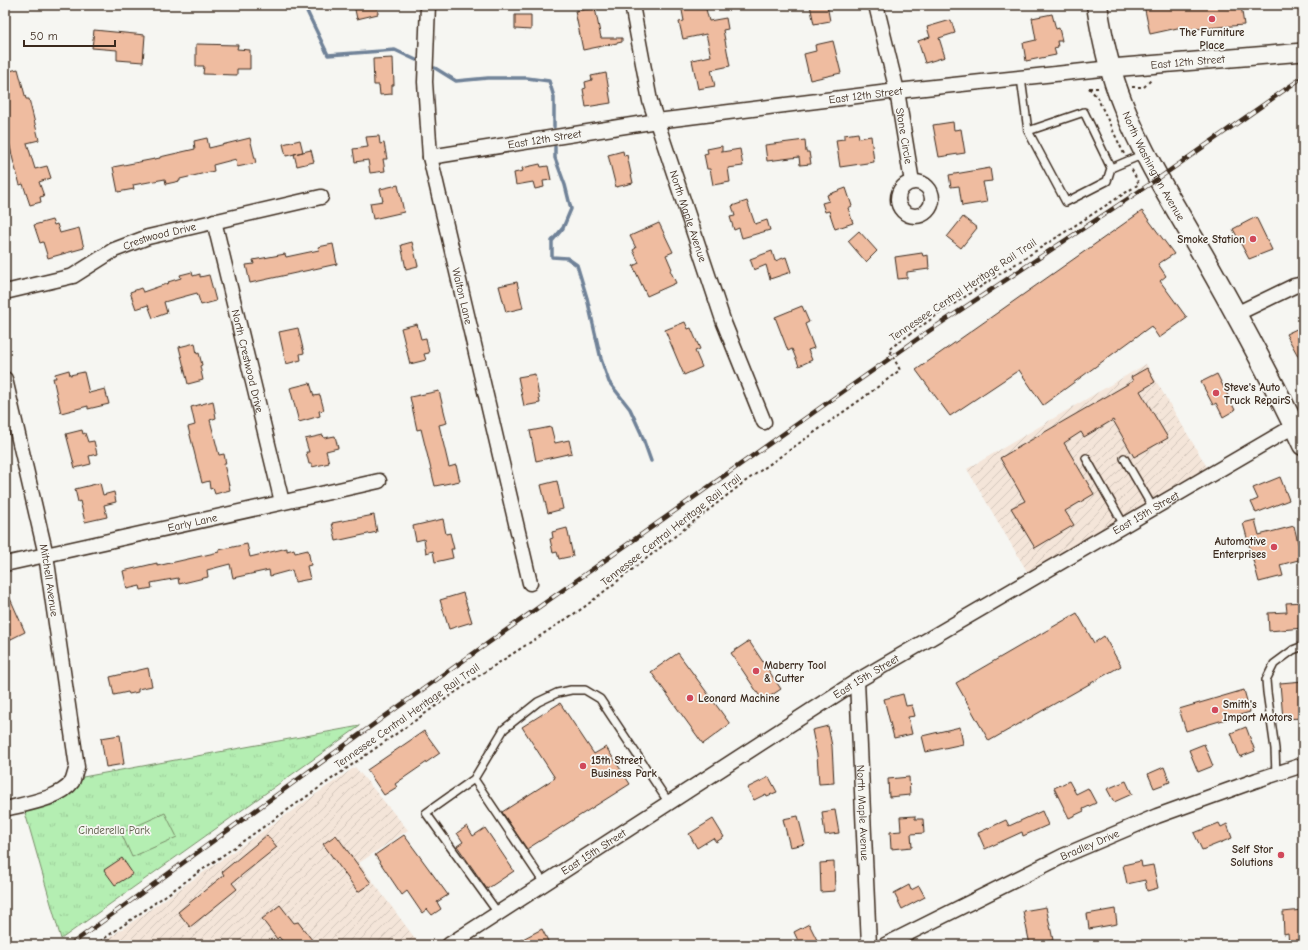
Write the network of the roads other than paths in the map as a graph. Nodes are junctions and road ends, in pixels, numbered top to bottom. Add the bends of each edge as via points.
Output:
1 (428, 5) edge
2 (632, 5) edge
3 (876, 5) edge
4 (1097, 5) edge
5 (1303, 52) edge
6 (1111, 68) junction
7 (1021, 78) junction
8 (897, 91) junction
9 (657, 121) junction
10 (1028, 132) junction
11 (1146, 153) junction
12 (430, 157) junction
13 (1111, 168) junction
14 (912, 182) dead end
15 (321, 197) dead end
16 (214, 221) junction
17 (1303, 284) edge
18 (5, 292) edge
19 (1236, 314) junction
20 (5, 379) edge
21 (764, 422) dead end
22 (1294, 426) junction
23 (1303, 445) edge
24 (1086, 458) dead end
25 (1124, 458) dead end
26 (379, 481) dead end
27 (282, 502) junction
28 (1153, 508) junction
29 (1124, 525) junction
30 (46, 555) junction
31 (5, 564) edge
32 (530, 583) dead end
33 (1303, 646) edge
34 (857, 681) junction
35 (1303, 765) edge
36 (1276, 774) junction
37 (474, 778) junction
38 (670, 802) junction
39 (5, 809) edge
40 (544, 883) junction
41 (498, 913) junction
42 (454, 944) edge
43 (869, 945) edge
44 (885, 945) edge

1 - 12 street, Walton Lane via 425,82
2 - 9 street, North Maple Avenue via 650,101
3 - 8 street, Stone Circle
4 - 6 main road, North Washington Avenue via 1101,33
5 - 6 street, East 12th Street
6 - 7 street, East 12th Street
6 - 11 main road, North Washington Avenue via 1123,105
7 - 8 street, East 12th Street
7 - 10 lane
8 - 9 street, East 12th Street
8 - 14 street, Stone Circle
9 - 12 street, East 12th Street
9 - 21 street, North Maple Avenue via 724,323
10 - 13 lane via 1084,112
10 - 13 lane via 1066,202 1107,181
11 - 13 lane
11 - 19 main road, North Washington Avenue
12 - 32 street, Walton Lane
15 - 16 street, Crestwood Drive
16 - 18 street, Crestwood Drive via 148,237 114,250 73,276
16 - 27 street, North Crestwood Drive
17 - 19 street
19 - 22 main road, North Washington Avenue
20 - 30 street, Mitchell Avenue
22 - 23 main road, North Washington Avenue
22 - 28 street, East 15th Street
24 - 29 lane
25 - 28 lane
26 - 27 street, Early Lane
27 - 30 street, Early Lane
28 - 29 street, East 15th Street
29 - 34 street, East 15th Street
30 - 31 street, Early Lane
30 - 39 street, Mitchell Avenue via 77,767 72,782 57,794
33 - 36 lane via 1274,664 1266,680
34 - 38 street, East 15th Street
34 - 43 street, North Maple Avenue
35 - 36 street, Bradley Drive
36 - 44 street, Bradley Drive via 1157,816 1063,856
37 - 38 lane via 504,729 538,702 557,693 585,690 600,699
37 - 40 lane
37 - 41 lane via 426,813
38 - 40 street, East 15th Street
40 - 41 street, East 15th Street
41 - 42 street, East 15th Street

